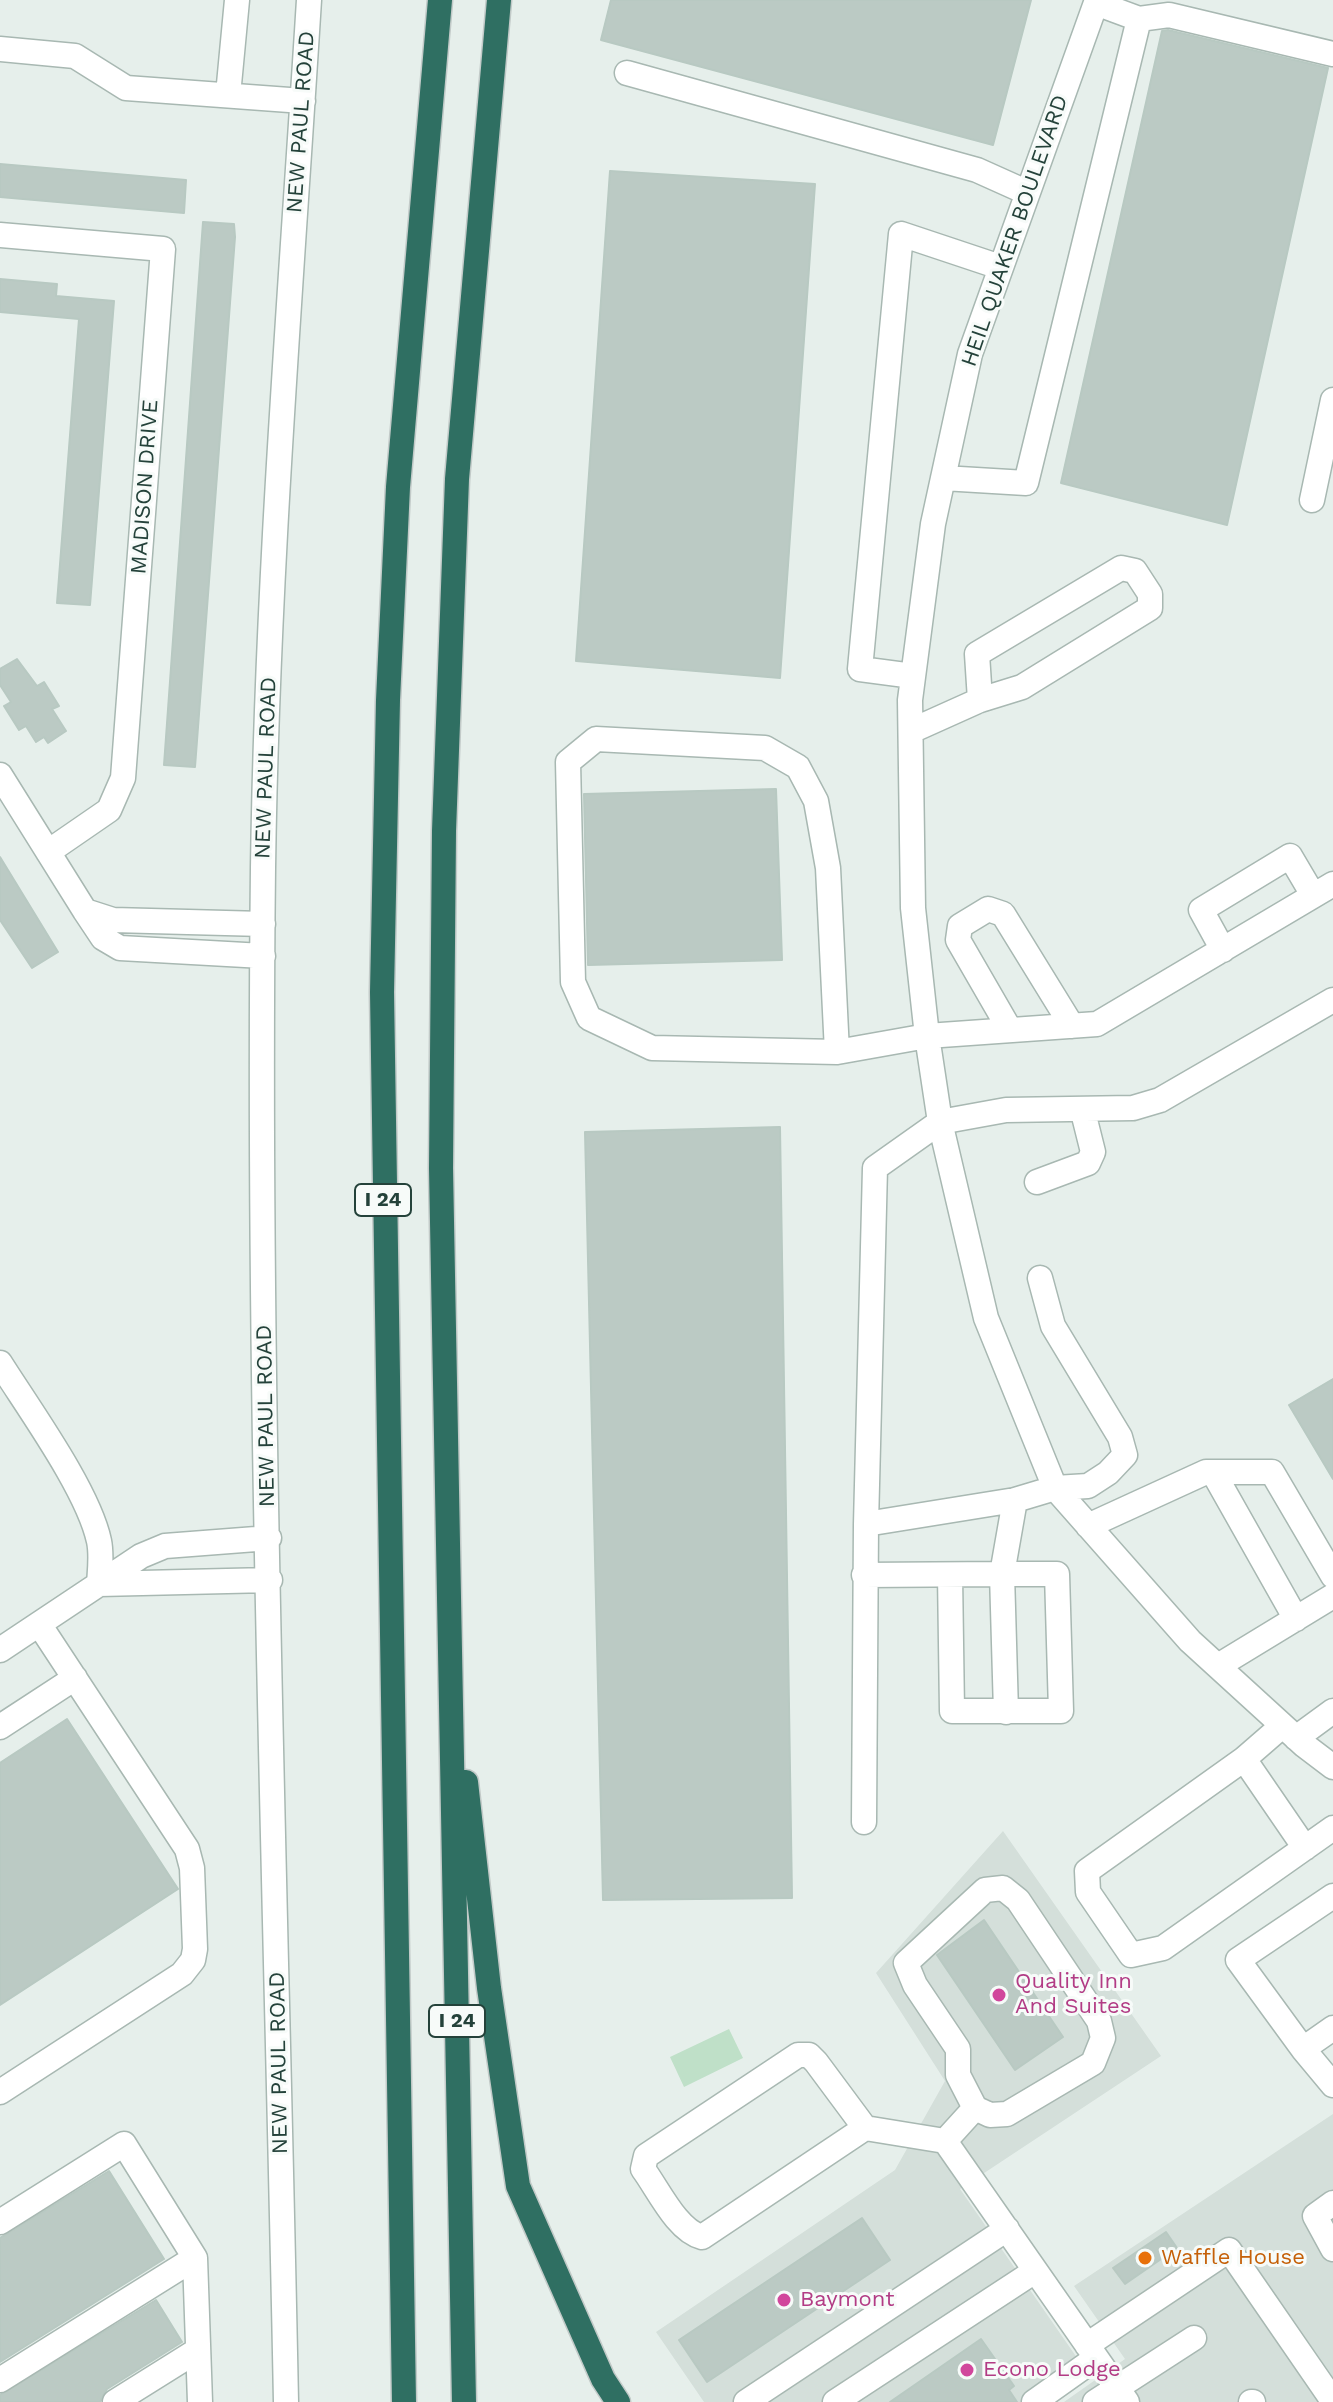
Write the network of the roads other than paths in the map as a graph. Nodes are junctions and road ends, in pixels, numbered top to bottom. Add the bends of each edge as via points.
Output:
1 (237, 0) edge
2 (309, 0) edge
3 (440, 0) edge
4 (499, 0) edge
5 (1096, 2) edge
6 (1139, 19) junction
7 (0, 49) edge
8 (1333, 54) edge
9 (627, 73) dead end
10 (228, 95) junction
11 (303, 101) junction
12 (1026, 192) junction
13 (0, 235) edge
14 (1000, 267) junction
15 (1333, 400) edge
16 (943, 478) junction
17 (1312, 500) dead end
18 (913, 676) junction
19 (980, 700) junction
20 (911, 731) junction
21 (0, 775) edge
22 (48, 852) junction
23 (1323, 889) edge
24 (85, 911) junction
25 (182, 923) junction
26 (263, 924) junction
27 (1223, 950) junction
28 (181, 952) junction
29 (263, 956) junction
30 (1333, 1000) edge
31 (1072, 1026) junction
32 (1010, 1030) junction
33 (927, 1036) junction
34 (837, 1052) junction
35 (1083, 1112) junction
36 (940, 1122) junction
37 (1037, 1182) dead end
38 (1040, 1278) dead end
39 (0, 1363) edge
40 (1213, 1472) junction
41 (1055, 1488) junction
42 (1015, 1500) junction
43 (866, 1524) junction
44 (1088, 1526) junction
45 (269, 1538) junction
46 (1002, 1574) junction
47 (864, 1575) junction
48 (950, 1575) junction
49 (1333, 1576) edge
50 (270, 1580) junction
51 (99, 1584) junction
52 (1333, 1596) edge
53 (1296, 1619) junction
54 (39, 1624) junction
55 (450, 1639) junction
56 (1, 1647) edge
57 (1218, 1666) junction
58 (75, 1678) junction
59 (1333, 1711) edge
60 (1006, 1712) junction
61 (0, 1727) edge
62 (1289, 1732) junction
63 (1244, 1759) junction
64 (1333, 1767) edge
65 (864, 1822) dead end
66 (1333, 1828) edge
67 (1305, 1848) junction
68 (1333, 1896) edge
69 (1333, 2028) edge
70 (1303, 2049) junction
71 (1333, 2085) edge
72 (0, 2092) edge
73 (975, 2108) junction
74 (865, 2128) junction
75 (945, 2141) junction
76 (1333, 2203) edge
77 (0, 2222) edge
78 (1007, 2229) junction
79 (1333, 2249) edge
80 (195, 2258) junction
81 (1035, 2271) junction
82 (1194, 2338) dead end
83 (198, 2350) junction
84 (1092, 2351) junction
85 (0, 2380) edge
86 (1122, 2396) edge
87 (1333, 2401) edge
88 (115, 2402) edge
89 (200, 2402) edge
90 (286, 2402) edge
91 (404, 2402) edge
92 (464, 2402) edge
93 (618, 2402) edge
94 (746, 2402) edge
95 (835, 2402) edge
96 (1034, 2402) edge
97 (1095, 2402) edge

1 - 10 street
2 - 11 street, NEW PAUL ROAD
3 - 91 highway, I 24 via 398,487 382,992
4 - 55 highway, I 24 via 457,479 444,831 441,1168
5 - 6 street
5 - 12 street, HEIL QUAKER BOULEVARD
6 - 8 street via 1169,15
6 - 16 street via 1026,483
7 - 10 street via 75,56 126,88
9 - 12 street via 977,170
10 - 11 street
11 - 26 street, NEW PAUL ROAD via 274,533
12 - 14 street, HEIL QUAKER BOULEVARD
13 - 22 street, MADISON DRIVE via 163,249 123,778 109,810
14 - 16 street, HEIL QUAKER BOULEVARD via 970,354
14 - 18 street via 901,234 860,669
15 - 17 street
16 - 18 street, HEIL QUAKER BOULEVARD
18 - 20 street, HEIL QUAKER BOULEVARD
19 - 19 street via 1022,687 1150,608 1150,594 1135,571 1121,568 977,654
19 - 20 street
20 - 33 street, HEIL QUAKER BOULEVARD via 913,908
21 - 22 street
22 - 24 street
23 - 27 street
23 - 27 street via 1290,856 1201,910
24 - 25 street via 113,920
24 - 28 street via 113,945
25 - 26 street
25 - 28 street
26 - 29 street, NEW PAUL ROAD
27 - 31 street via 1097,1024
28 - 29 street
29 - 45 street, NEW PAUL ROAD
30 - 35 street via 1160,1100
31 - 32 street
31 - 32 street via 1003,914 988,909 960,926 958,940
32 - 33 street
33 - 34 street
33 - 36 street, HEIL QUAKER BOULEVARD
34 - 34 street via 652,1048 589,1018 573,982 568,762 596,739 765,748 798,767 816,801 828,868
35 - 36 street via 1006,1110
35 - 37 street via 1093,1152 1088,1163
36 - 41 street, HEIL QUAKER BOULEVARD via 986,1318
36 - 43 street via 875,1168
38 - 41 street via 1053,1326 1120,1437 1125,1455 1088,1486
39 - 51 street via 90,1516 101,1554
40 - 44 street
40 - 49 street via 1272,1472
40 - 53 street
41 - 42 street
41 - 44 street, HEIL QUAKER BOULEVARD
42 - 43 street
42 - 46 street
43 - 47 street
44 - 57 street, HEIL QUAKER BOULEVARD
45 - 50 street, NEW PAUL ROAD
45 - 51 street, NEW PAUL ROAD via 165,1546
46 - 48 street
46 - 60 street
46 - 60 street via 1057,1574 1061,1711
47 - 48 street
47 - 65 street
48 - 60 street via 952,1711
50 - 51 street
50 - 90 street, NEW PAUL ROAD
51 - 54 street, NEW PAUL ROAD
52 - 53 street
53 - 57 street
54 - 56 street, NEW PAUL ROAD
54 - 58 street
55 - 92 highway, I 24
55 - 93 highway via 489,1988 518,2186
57 - 62 street, HEIL QUAKER BOULEVARD
58 - 61 street
58 - 72 street via 187,1849 193,1960 182,1974
59 - 62 street
62 - 63 street
62 - 64 street, HEIL QUAKER BOULEVARD
63 - 67 street
63 - 67 street via 1087,1871 1088,1892 1131,1955 1163,1948
66 - 67 street
68 - 70 street via 1238,1960
69 - 70 street
70 - 71 street
73 - 73 street via 958,2075 958,2049 906,1963 985,1890 1003,1888 1018,1900 1099,2021 1103,2038 1093,2063 1007,2114 990,2115
73 - 75 street
74 - 74 street via 702,2237 684,2226 643,2169 646,2156 798,2055 816,2062
74 - 75 street
75 - 78 street
76 - 79 street via 1315,2216
77 - 80 street via 124,2144
78 - 81 street
78 - 94 street
80 - 83 street
80 - 85 street
81 - 84 street
81 - 95 street
82 - 86 street
83 - 88 street
83 - 89 street
84 - 86 street
84 - 87 street via 1229,2250
84 - 96 street
86 - 97 street

